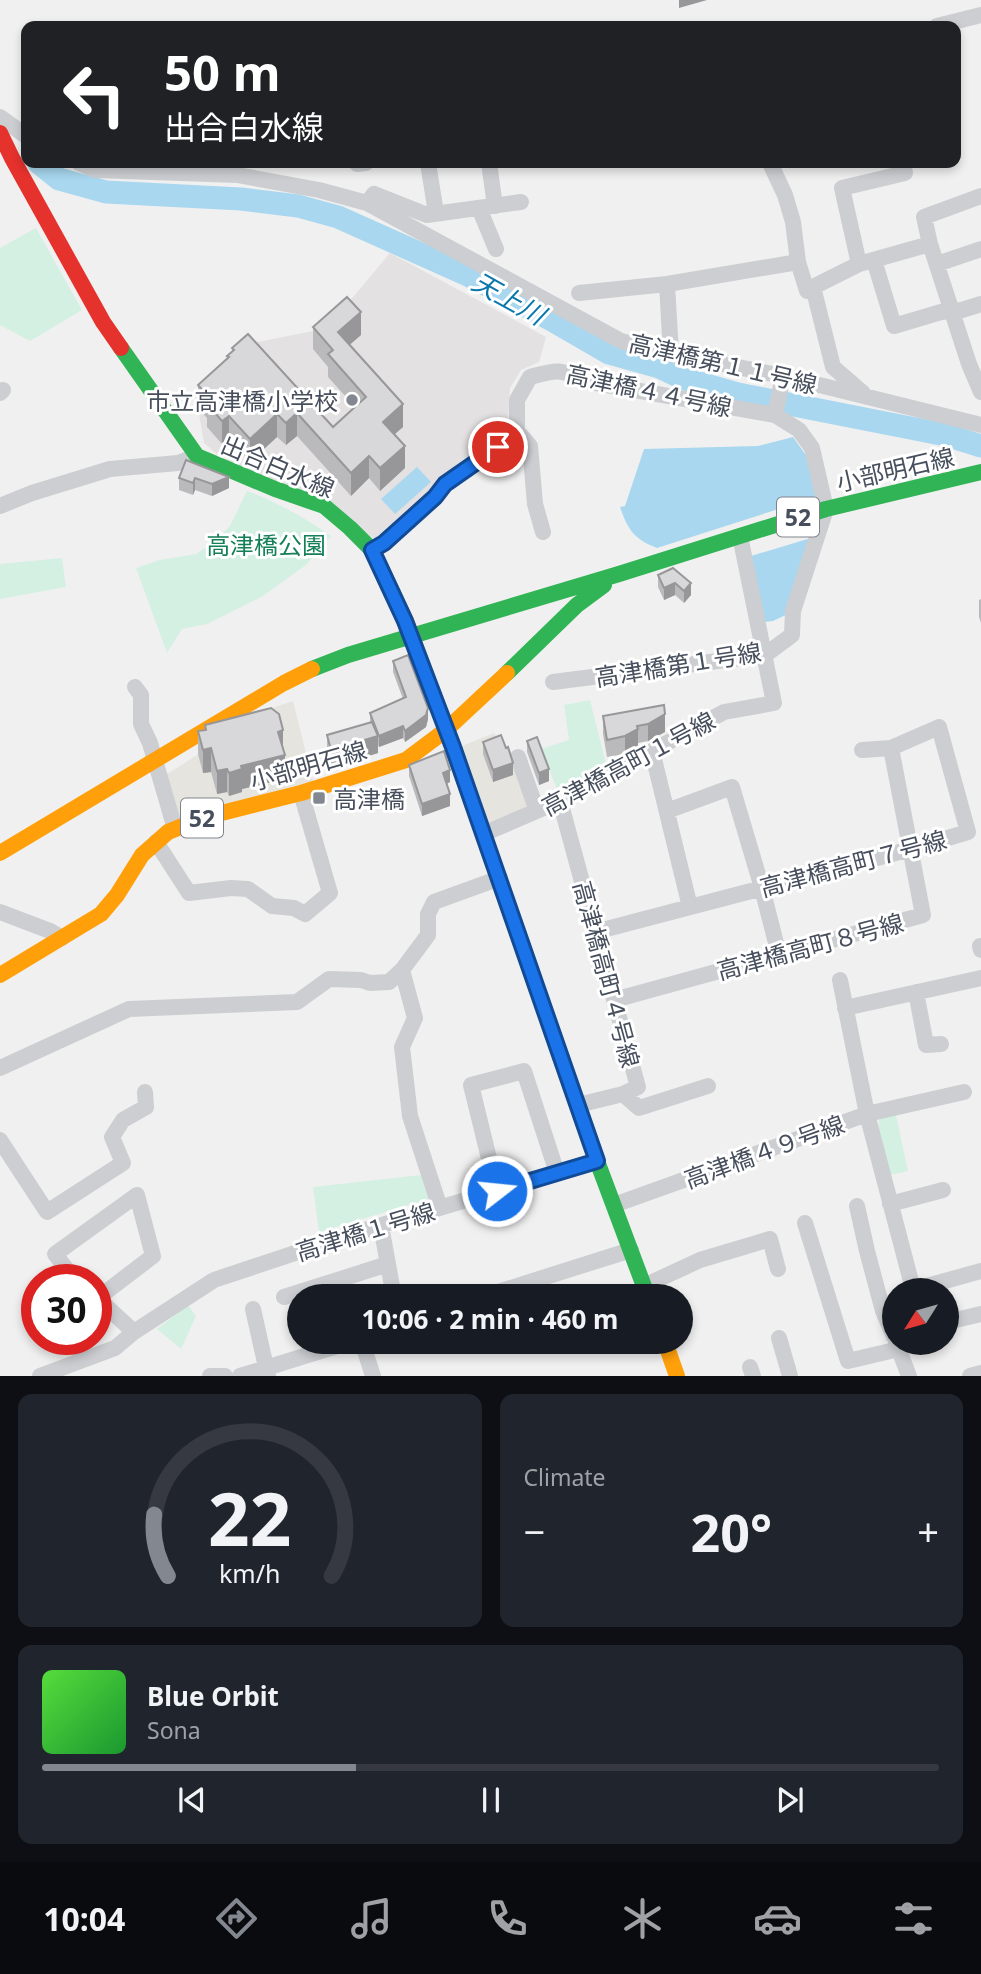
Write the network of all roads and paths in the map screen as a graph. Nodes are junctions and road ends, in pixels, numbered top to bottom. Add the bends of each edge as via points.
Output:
1 (981, 15) edge
2 (957, 21) edge
3 (0, 117) edge
4 (21, 132) edge
5 (0, 133) edge
6 (90, 168) edge
7 (429, 168) edge
8 (489, 168) edge
9 (772, 168) edge
10 (904, 168) edge
11 (981, 196) edge
12 (521, 202) dead end
13 (367, 203) junction
14 (487, 207) junction
15 (436, 213) junction
16 (930, 244) junction
17 (496, 249) dead end
18 (981, 249) edge
19 (798, 262) junction
20 (867, 262) junction
21 (937, 264) junction
22 (667, 284) junction
23 (813, 288) junction
24 (579, 293) dead end
25 (981, 304) edge
26 (952, 310) junction
27 (671, 354) junction
28 (783, 376) junction
29 (981, 392) edge
30 (866, 396) junction
31 (775, 415) junction
32 (981, 425) edge
33 (517, 431) junction
34 (197, 456) junction
35 (981, 472) edge
36 (0, 506) edge
37 (826, 509) junction
38 (543, 532) dead end
39 (740, 536) junction
40 (372, 550) junction
41 (619, 575) junction
42 (411, 637) junction
43 (765, 655) junction
44 (553, 682) dead end
45 (135, 687) dead end
46 (446, 730) junction
47 (891, 748) junction
48 (862, 750) dead end
49 (652, 751) junction
50 (518, 757) dead end
51 (155, 760) junction
52 (301, 793) junction
53 (560, 802) junction
54 (537, 811) junction
55 (667, 811) junction
56 (175, 829) junction
57 (483, 834) junction
58 (156, 842) junction
59 (911, 849) junction
60 (0, 853) edge
61 (500, 878) junction
62 (762, 888) junction
63 (691, 907) junction
64 (0, 912) edge
65 (596, 932) junction
66 (62, 938) junction
67 (779, 955) junction
68 (402, 970) junction
69 (0, 975) edge
70 (981, 978) edge
71 (840, 980) dead end
72 (916, 992) junction
73 (614, 1000) junction
74 (845, 1008) junction
75 (941, 1044) dead end
76 (0, 1068) edge
77 (708, 1086) dead end
78 (145, 1092) dead end
79 (964, 1092) dead end
80 (623, 1094) junction
81 (578, 1105) junction
82 (867, 1114) junction
83 (0, 1140) edge
84 (597, 1161) junction
85 (557, 1173) junction
86 (497, 1191) junction
87 (943, 1191) dead end
88 (890, 1204) junction
89 (614, 1205) junction
90 (857, 1206) dead end
91 (440, 1208) junction
92 (805, 1223) dead end
93 (381, 1226) junction
94 (631, 1250) junction
95 (55, 1254) junction
96 (41, 1263) dead end
97 (63, 1264) edge
98 (388, 1264) junction
99 (778, 1269) dead end
100 (981, 1271) edge
101 (910, 1278) edge
102 (955, 1278) edge
103 (392, 1284) edge
104 (523, 1284) edge
105 (643, 1284) edge
106 (658, 1284) edge
107 (112, 1287) edge
108 (882, 1289) edge
109 (284, 1297) dead end
110 (253, 1309) dead end
111 (112, 1312) edge
112 (981, 1314) edge
113 (959, 1319) edge
114 (134, 1332) junction
115 (779, 1338) dead end
116 (882, 1345) edge
117 (317, 1354) edge
118 (366, 1354) edge
119 (669, 1354) edge
120 (901, 1355) edge
121 (267, 1372) edge
122 (981, 1373) edge
123 (40, 1376) edge
124 (210, 1376) edge
125 (225, 1376) edge
126 (240, 1376) edge
127 (373, 1376) edge
128 (677, 1376) edge
129 (790, 1376) edge
130 (909, 1376) edge
131 (970, 1376) edge

1 - 2 street
3 - 4 street
5 - 34 main road, 出合白水線 via 103,322
6 - 13 street, 高津橋第１１号線 via 237,175
7 - 15 street
8 - 14 street
9 - 19 street via 793,222
10 - 20 street via 842,188
11 - 16 street via 924,217
12 - 14 street
13 - 15 street via 374,194 427,215
13 - 27 street, 高津橋第１１号線 via 621,341
14 - 15 street
14 - 17 street
16 - 20 street
16 - 21 street
18 - 21 street
19 - 22 street
19 - 23 street via 807,291
20 - 23 street
20 - 26 street via 894,326
21 - 26 street
22 - 24 street
22 - 27 street
23 - 30 street via 833,367
25 - 26 street
26 - 29 street
27 - 28 street, 高津橋第１１号線
28 - 30 street, 高津橋第１１号線
28 - 31 street
30 - 32 street, 高津橋第１１号線
31 - 33 street, 高津橋４４号線 via 584,381 553,371 530,377 517,400
31 - 37 street, 高津橋４４号線 via 799,430 812,448
33 - 38 street via 530,446 535,504
33 - 40 street via 445,484
34 - 36 street via 178,463 110,469
34 - 40 main road, 出合白水線 via 324,506
35 - 37 main road, 小部明石線 / 52
37 - 39 main road, 小部明石線 / 52
37 - 43 street, 高津橋第１号線 via 793,611 792,635
39 - 41 main road, 小部明石線 / 52
39 - 43 street, 高津橋高町１号線
40 - 42 main road, 出合白水線
41 - 42 main road, 小部明石線 / 52
41 - 46 main road, 小部明石線 / 52 via 577,605
42 - 46 main road, 出合白水線
42 - 51 main road, 小部明石線 / 52 via 312,668
43 - 44 street, 高津橋第１号線
43 - 49 street, 高津橋高町１号線 via 774,703 724,712
45 - 51 street via 141,695 141,724
46 - 52 main road, 小部明石線 / 52 via 406,760
46 - 57 main road, 出合白水線
47 - 48 street, 高津橋高町７号線
47 - 59 street, 高津橋高町８号線
47 - 59 street, 高津橋高町７号線 via 945,724 968,832
49 - 53 street, 高津橋高町１号線
49 - 55 street
50 - 54 street
51 - 56 street
51 - 60 main road, 小部明石線 / 52
52 - 56 main road, 小部明石線 / 52
52 - 58 street via 330,893 305,914 272,906 248,889 189,893
53 - 54 street, 高津橋高町１号線
53 - 65 street, 高津橋高町４号線
54 - 57 street, 高津橋高町１号線
55 - 62 street via 732,787
55 - 63 street
56 - 58 main road, 小部明石線 / 52
57 - 61 main road, 出合白水線
58 - 66 main road, 小部明石線 / 52 via 101,914
59 - 62 street, 高津橋高町７号線
59 - 67 street, 高津橋高町８号線 via 923,915
61 - 68 street via 434,902 428,914 428,934
61 - 81 main road, 出合白水線
62 - 63 street, 高津橋高町７号線
62 - 67 street
63 - 65 street, 高津橋高町７号線
64 - 66 street
65 - 73 street, 高津橋高町４号線
66 - 69 main road, 小部明石線 / 52
67 - 73 street, 高津橋高町８号線
68 - 76 street via 389,982 329,979 298,1002 129,1009
68 - 91 street via 415,1018 402,1047 410,1116
70 - 72 street
71 - 74 street
72 - 74 street
72 - 75 street via 926,1045
73 - 80 street, 高津橋高町４号線 via 638,1087
74 - 82 street
77 - 80 street via 639,1108
78 - 83 street via 146,1108 123,1120 112,1137 123,1163 47,1212
79 - 82 street
80 - 81 street, 高津橋高町４号線
81 - 84 main road, 出合白水線
82 - 88 street, 高津橋４９号線
82 - 89 street, 高津橋４９号線
84 - 85 street, 高津橋１号線
84 - 89 main road, 出合白水線
85 - 86 street, 高津橋１号線
85 - 86 street via 524,1071 471,1085
86 - 91 street, 高津橋１号線
87 - 88 street
88 - 101 street, 高津橋４９号線
89 - 94 main road, 出合白水線
90 - 108 street
91 - 93 street, 高津橋１号線
92 - 116 street via 848,1361
93 - 98 street
93 - 114 street, 高津橋１号線 via 214,1280
94 - 104 street
94 - 105 main road, 出合白水線
95 - 96 street
95 - 97 street
95 - 107 street via 137,1195 153,1256
98 - 103 street
98 - 109 street
99 - 106 street via 769,1239 700,1260
100 - 102 street
110 - 121 street
111 - 114 street
112 - 113 street
114 - 123 street, 高津橋１号線 via 115,1348
115 - 129 street
117 - 121 street
118 - 127 street
119 - 128 main road
120 - 130 street
121 - 126 street
122 - 131 street
124 - 125 street

